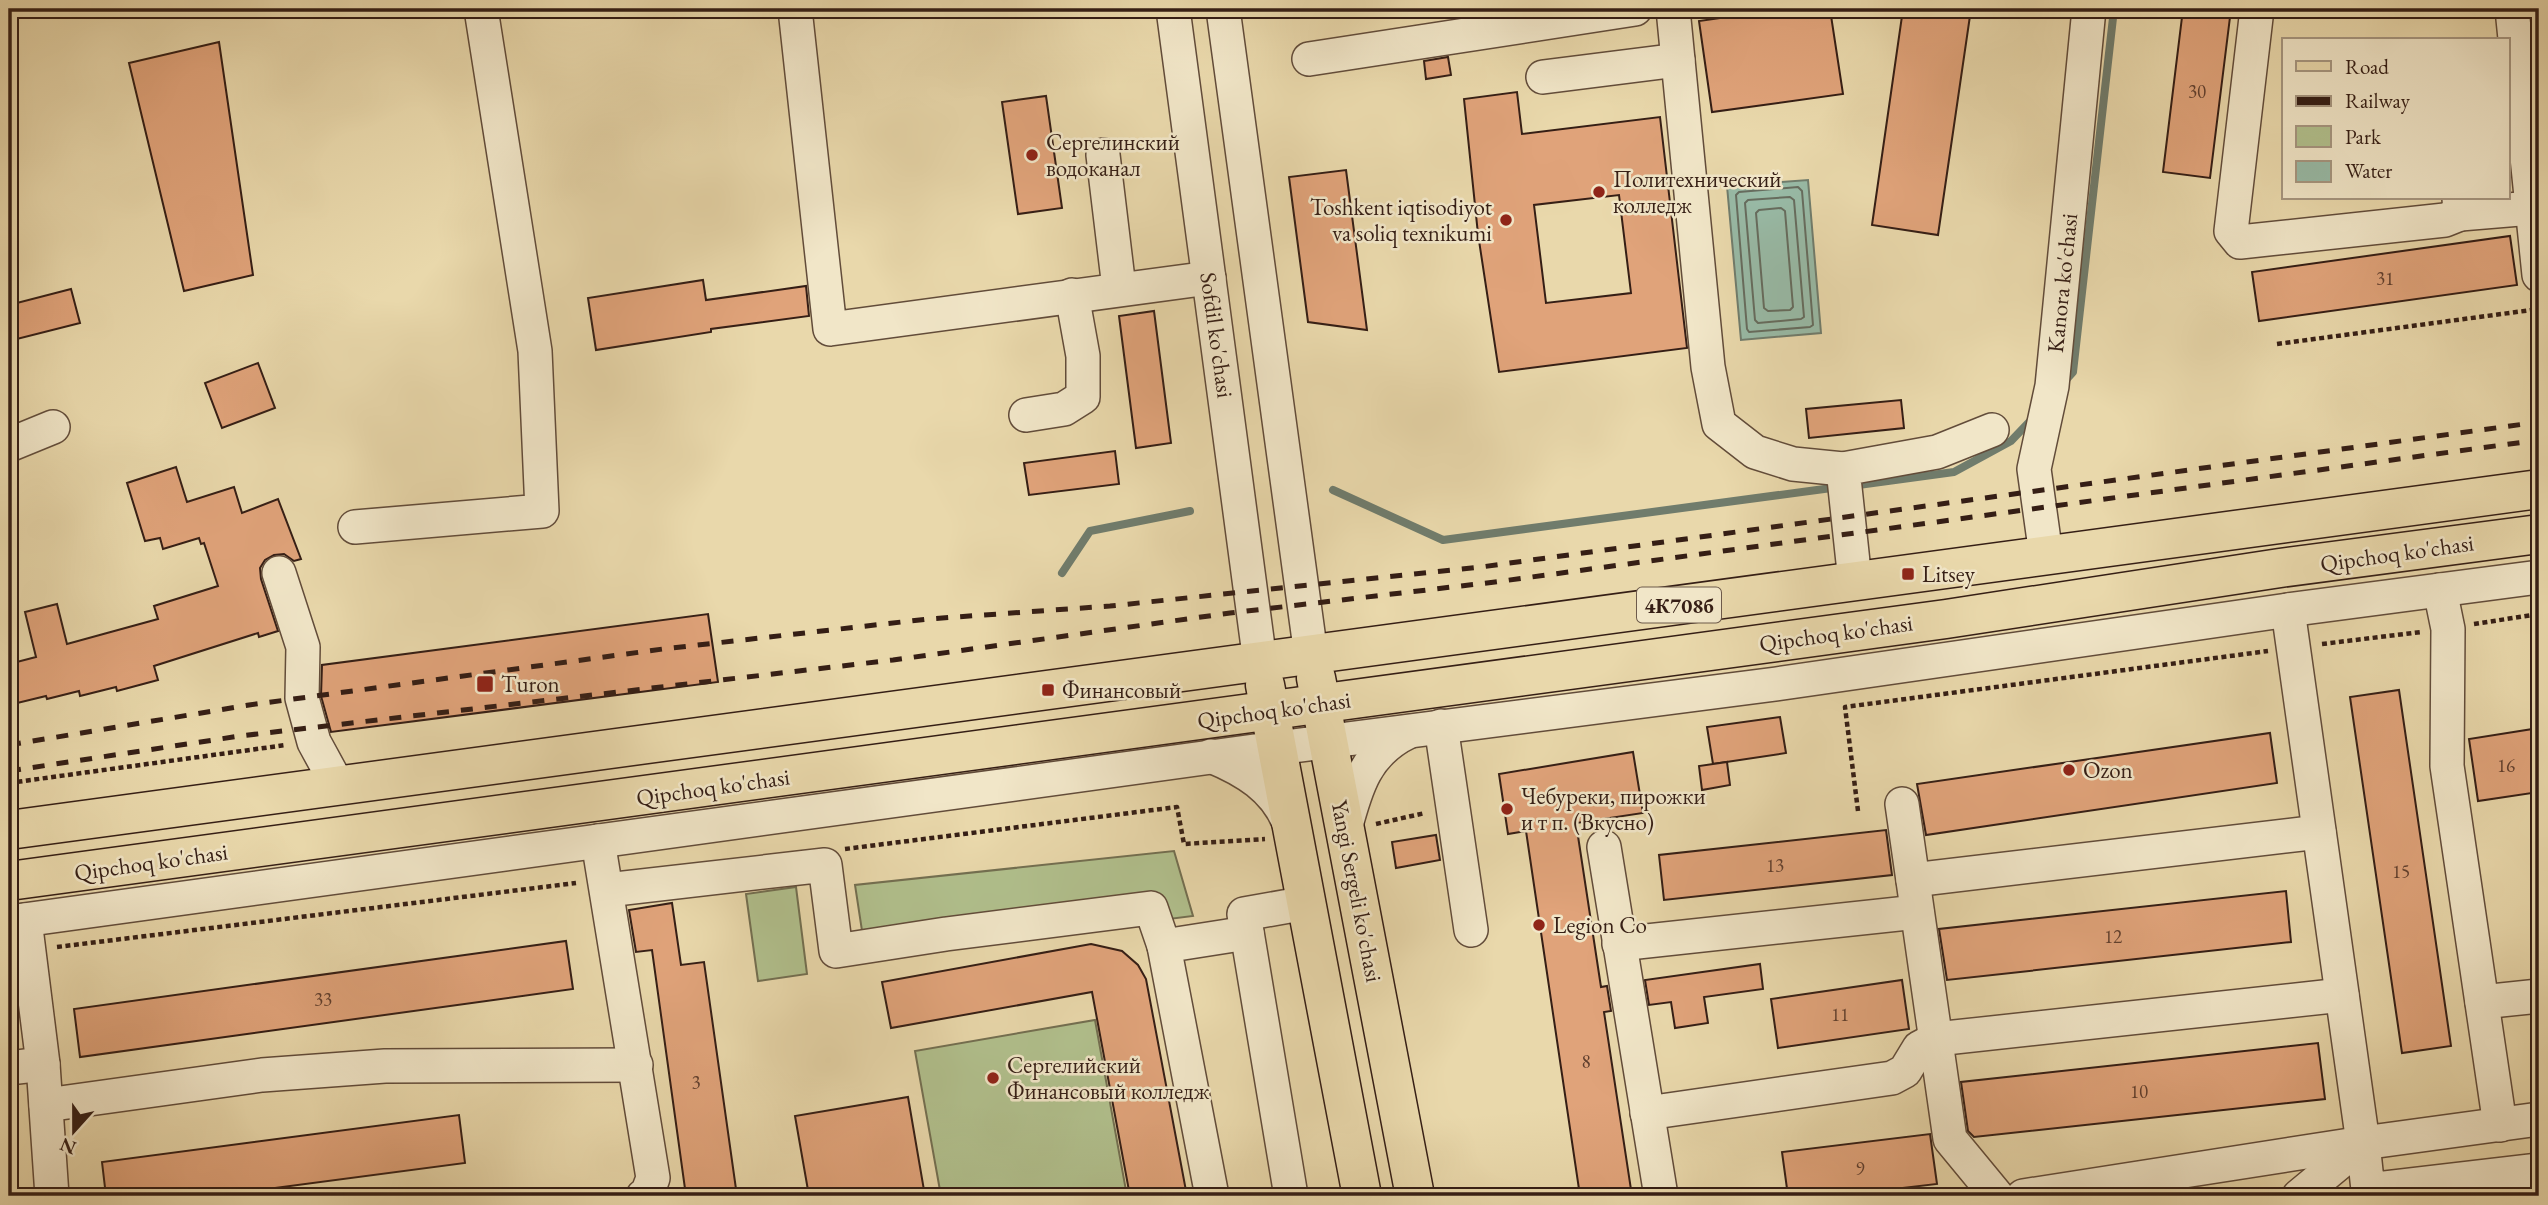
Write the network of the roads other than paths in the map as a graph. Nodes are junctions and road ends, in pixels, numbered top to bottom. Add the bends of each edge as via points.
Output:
1 (481, 9) edge
2 (795, 9) edge
3 (1174, 9) edge
4 (1223, 9) edge
5 (1635, 9) edge
6 (1672, 9) edge
7 (2089, 9) edge
8 (2257, 9) edge
9 (2512, 9) edge
10 (1585, 13) edge
11 (1309, 59) dead end
12 (1678, 60) junction
13 (1543, 77) dead end
14 (2531, 102) edge
15 (1103, 155) dead end
16 (2460, 206) edge
17 (2532, 208) junction
18 (2539, 275) edge
19 (1209, 278) junction
20 (1119, 288) junction
21 (1072, 295) junction
22 (1026, 415) dead end
23 (53, 427) dead end
24 (1992, 430) dead end
25 (9, 445) edge
26 (1843, 469) junction
27 (2539, 489) edge
28 (355, 527) dead end
29 (1295, 531) junction
30 (2539, 534) edge
31 (1244, 539) junction
32 (2046, 555) junction
33 (1938, 570) junction
34 (279, 573) dead end
35 (2539, 577) edge
36 (1855, 581) junction
37 (2440, 590) junction
38 (2288, 610) junction
39 (1946, 619) junction
40 (1311, 655) junction
41 (1260, 662) junction
42 (1321, 704) junction
43 (1270, 711) junction
44 (1426, 729) junction
45 (1328, 741) junction
46 (667, 742) junction
47 (1277, 748) junction
48 (1211, 756) junction
49 (338, 786) junction
50 (675, 792) junction
51 (1902, 804) dead end
52 (1356, 827) junction
53 (9, 830) edge
54 (2319, 832) junction
55 (1293, 836) junction
56 (598, 841) junction
57 (1604, 847) dead end
58 (9, 881) edge
59 (607, 890) junction
60 (1915, 896) junction
61 (1307, 903) junction
62 (17, 921) edge
63 (1471, 930) dead end
64 (1247, 933) junction
65 (1619, 944) junction
66 (1164, 946) junction
67 (2342, 995) junction
68 (2539, 996) edge
69 (2482, 1002) junction
70 (1936, 1039) junction
71 (43, 1064) junction
72 (636, 1065) junction
73 (9, 1068) edge
74 (46, 1105) junction
75 (1647, 1113) junction
76 (2539, 1119) edge
77 (2500, 1125) junction
78 (2363, 1143) junction
79 (2539, 1170) edge
80 (52, 1196) edge
81 (643, 1196) edge
82 (1212, 1196) edge
83 (1291, 1196) edge
84 (1362, 1196) edge
85 (1415, 1196) edge
86 (1661, 1196) edge
87 (1997, 1196) edge
88 (2023, 1196) edge
89 (2299, 1196) edge

1 - 28 street via 535,351 541,511
2 - 21 street via 830,329
3 - 19 street, Sofdil ko'chasi
4 - 29 street
5 - 10 street
6 - 12 street
7 - 32 street, Kanora ko'chasi via 2049,399 2034,469
8 - 16 street via 2231,231 2240,242 2445,220
9 - 14 street
10 - 11 street
12 - 13 street
12 - 26 street via 1708,367 1719,424 1755,452 1793,464
14 - 17 street
15 - 20 street
16 - 17 street
17 - 18 street
19 - 20 street
19 - 31 street, Sofdil ko'chasi
20 - 21 street
21 - 22 street via 1083,356 1083,397 1064,410
23 - 25 street
24 - 26 street via 1937,452
26 - 36 street
27 - 32 main road, Qipchoq ko'chasi
29 - 31 street
29 - 40 street
30 - 39 main road, Qipchoq ko'chasi
31 - 41 street, Sofdil ko'chasi
32 - 33 main road, Qipchoq ko'chasi / 4К708б
33 - 36 main road, Qipchoq ko'chasi / 4К708б
33 - 39 main road
34 - 49 street via 303,647 302,698 314,742
35 - 37 street, Qipchoq ko'chasi
36 - 40 main road, Qipchoq ko'chasi / 4К708б
37 - 38 street, Qipchoq ko'chasi
37 - 69 street via 2448,629 2447,766
38 - 44 street, Qipchoq ko'chasi
38 - 54 street
39 - 42 main road, Qipchoq ko'chasi
40 - 41 main road, Qipchoq ko'chasi
40 - 42 main road, Yangi Sergeli ko'chasi
40 - 43 main road
41 - 43 main road
41 - 46 main road, Qipchoq ko'chasi
42 - 43 main road, Qipchoq ko'chasi
42 - 45 main road, Yangi Sergeli ko'chasi
43 - 47 main road
43 - 50 main road, Qipchoq ko'chasi
44 - 45 street, Qipchoq ko'chasi
44 - 52 street, Qipchoq ko'chasi via 1394,739 1373,758 1353,798
44 - 63 street via 1453,807
45 - 47 street, Qipchoq ko'chasi
45 - 52 main road, Yangi Sergeli ko'chasi
46 - 49 main road, Qipchoq ko'chasi
46 - 50 main road
47 - 48 street, Qipchoq ko'chasi
47 - 55 main road
48 - 55 street, Qipchoq ko'chasi via 1243,770 1266,788
48 - 56 street, Qipchoq ko'chasi
49 - 53 main road, Qipchoq ko'chasi
50 - 58 main road, Qipchoq ko'chasi
51 - 60 street
52 - 85 main road, Yangi Sergeli ko'chasi
54 - 60 street
54 - 67 street
55 - 61 main road
56 - 59 street
56 - 62 street, Qipchoq ko'chasi
57 - 65 street
59 - 66 street via 825,865 836,951 1151,908
59 - 72 street
60 - 65 street
60 - 70 street
61 - 64 street via 1244,914
61 - 84 main road
62 - 71 street
64 - 66 street
64 - 83 street
65 - 75 street
66 - 82 street
67 - 70 street
67 - 78 street
68 - 69 street
69 - 77 street
70 - 75 street via 1919,1048 1905,1071 1892,1079
70 - 87 street via 1950,1139
71 - 73 street
71 - 74 street
72 - 74 street via 385,1066 262,1075
72 - 81 street via 653,1178
74 - 80 street
75 - 86 street
76 - 77 street
77 - 78 street
78 - 79 street via 2368,1190
78 - 88 street
78 - 89 street

